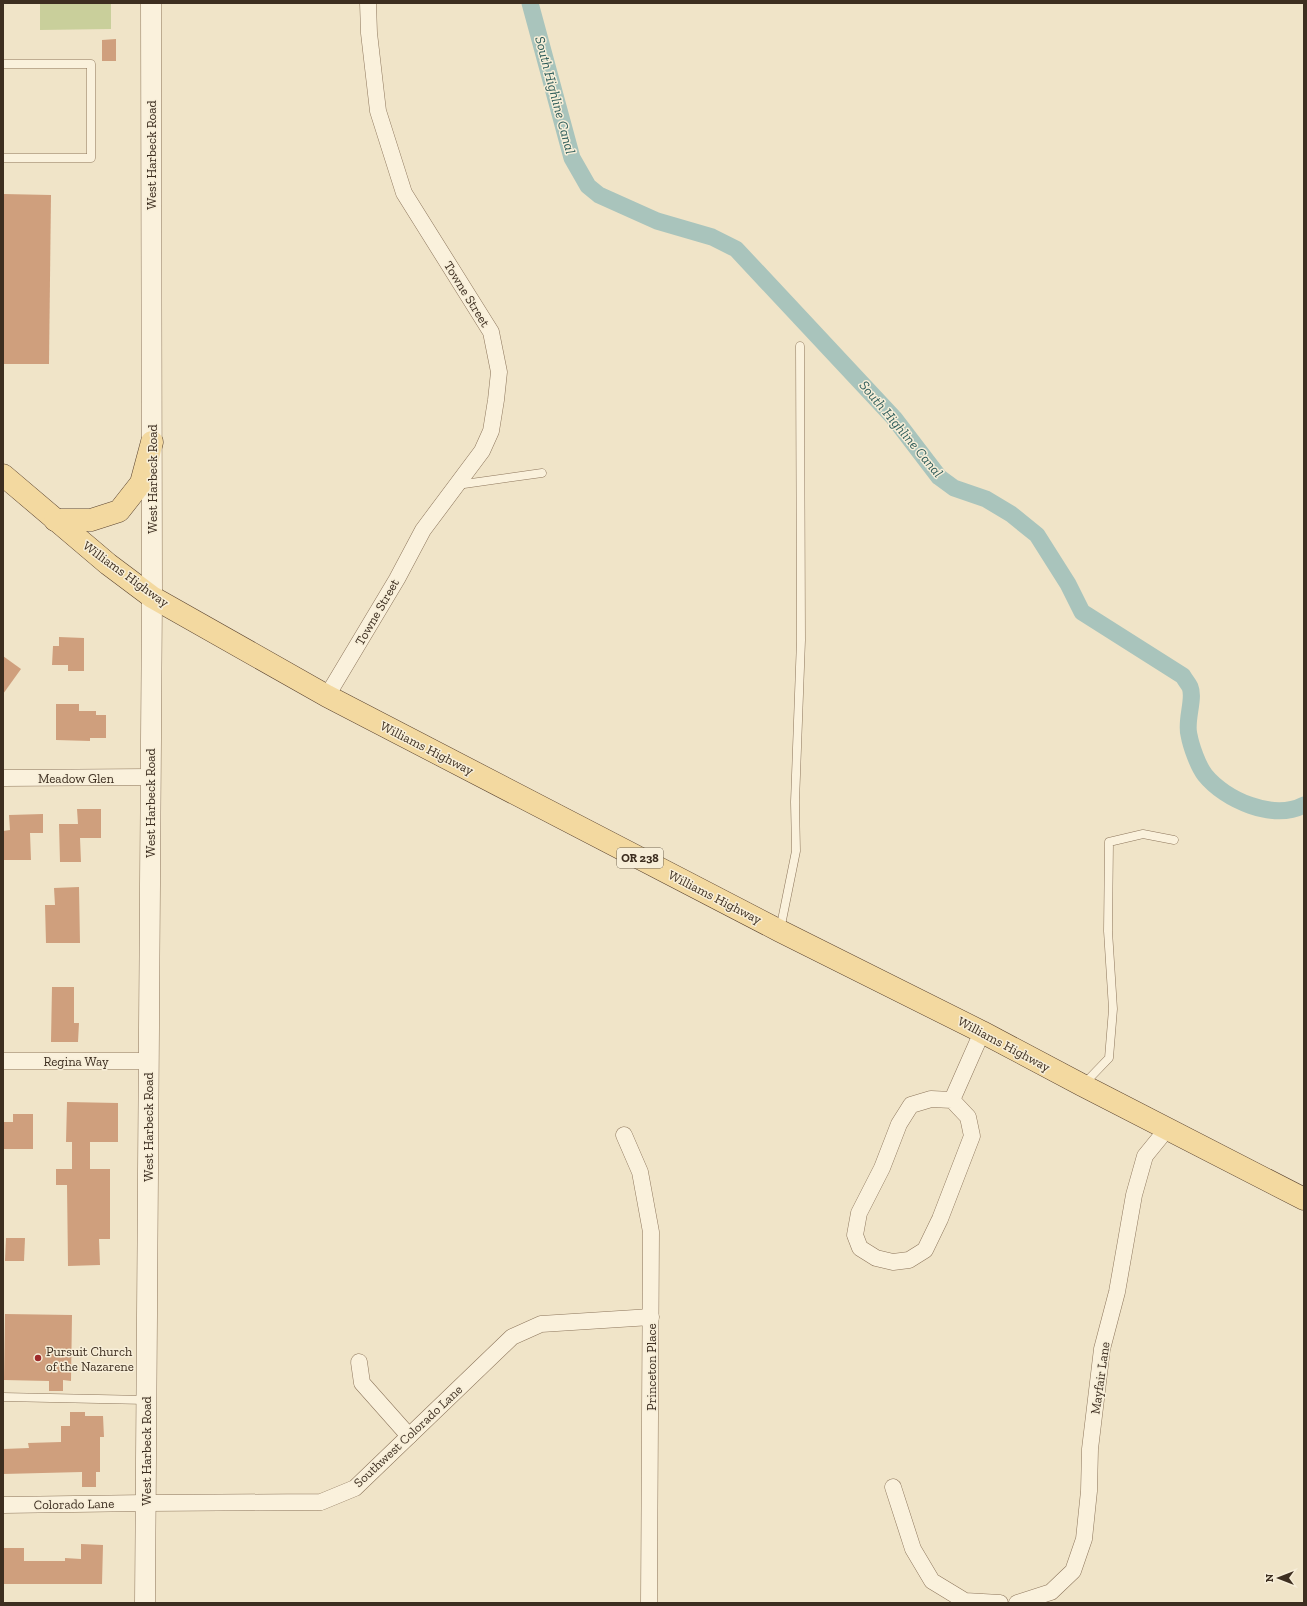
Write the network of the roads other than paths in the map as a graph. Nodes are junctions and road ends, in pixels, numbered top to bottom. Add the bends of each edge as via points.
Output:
1 (151, 3) edge
2 (368, 3) edge
3 (3, 64) edge
4 (3, 158) edge
5 (800, 346) dead end
6 (152, 442) junction
7 (542, 473) dead end
8 (3, 476) edge
9 (456, 485) junction
10 (55, 520) junction
11 (152, 597) junction
12 (327, 696) junction
13 (150, 777) junction
14 (3, 778) edge
15 (1174, 840) dead end
16 (780, 931) junction
17 (982, 1032) junction
18 (3, 1061) edge
19 (148, 1061) junction
20 (1082, 1085) junction
21 (952, 1100) junction
22 (1168, 1129) junction
23 (624, 1135) dead end
24 (1304, 1199) edge
25 (651, 1317) junction
26 (359, 1362) dead end
27 (3, 1398) edge
28 (146, 1400) junction
29 (409, 1436) junction
30 (893, 1487) dead end
31 (146, 1503) junction
32 (3, 1505) edge
33 (145, 1603) edge
34 (649, 1603) edge
35 (1000, 1603) edge
36 (1017, 1603) edge

1 - 6 street, West Harbeck Road
2 - 9 street, Towne Street via 378,111 404,193 491,332 499,372 491,431 482,451
3 - 4 lane via 92,64 92,158
5 - 16 lane via 801,640 795,802 796,851
6 - 10 main road via 141,483 119,511 91,520
6 - 11 street, West Harbeck Road
7 - 9 lane
8 - 10 main road, Williams Highway / OR 238
9 - 12 street, Towne Street via 423,530 397,579
10 - 11 main road, Williams Highway / OR 238
11 - 12 main road, Williams Highway / OR 238
11 - 13 street, West Harbeck Road
12 - 16 main road, Williams Highway / OR 238
13 - 14 street, Meadow Glen
13 - 19 street, West Harbeck Road
15 - 20 lane via 1143,834 1109,842 1108,931 1113,1009 1109,1058
16 - 17 main road, Williams Highway / OR 238
17 - 20 main road, Williams Highway / OR 238
17 - 21 street
18 - 19 street, Regina Way
19 - 28 street, West Harbeck Road
20 - 22 main road, Williams Highway / OR 238
21 - 21 street via 931,1099 911,1105 899,1124 882,1168 859,1213 856,1235 860,1248 876,1258 893,1262 909,1260 925,1250 940,1219 972,1136 968,1117
22 - 24 main road, Williams Highway / OR 238
22 - 36 street, Mayfair Lane via 1145,1156 1134,1195 1117,1292 1102,1349 1090,1449 1084,1539 1073,1571 1051,1592
23 - 25 street, Princeton Place via 640,1172 651,1232
25 - 29 street, Southwest Colorado Lane via 541,1324 512,1337
25 - 34 street, Princeton Place
26 - 29 street via 362,1382
27 - 28 lane
28 - 31 street, West Harbeck Road
29 - 31 street, Southwest Colorado Lane via 355,1488 321,1502
30 - 35 street via 913,1549 932,1581 965,1602
31 - 32 street, Colorado Lane
31 - 33 street, West Harbeck Road

